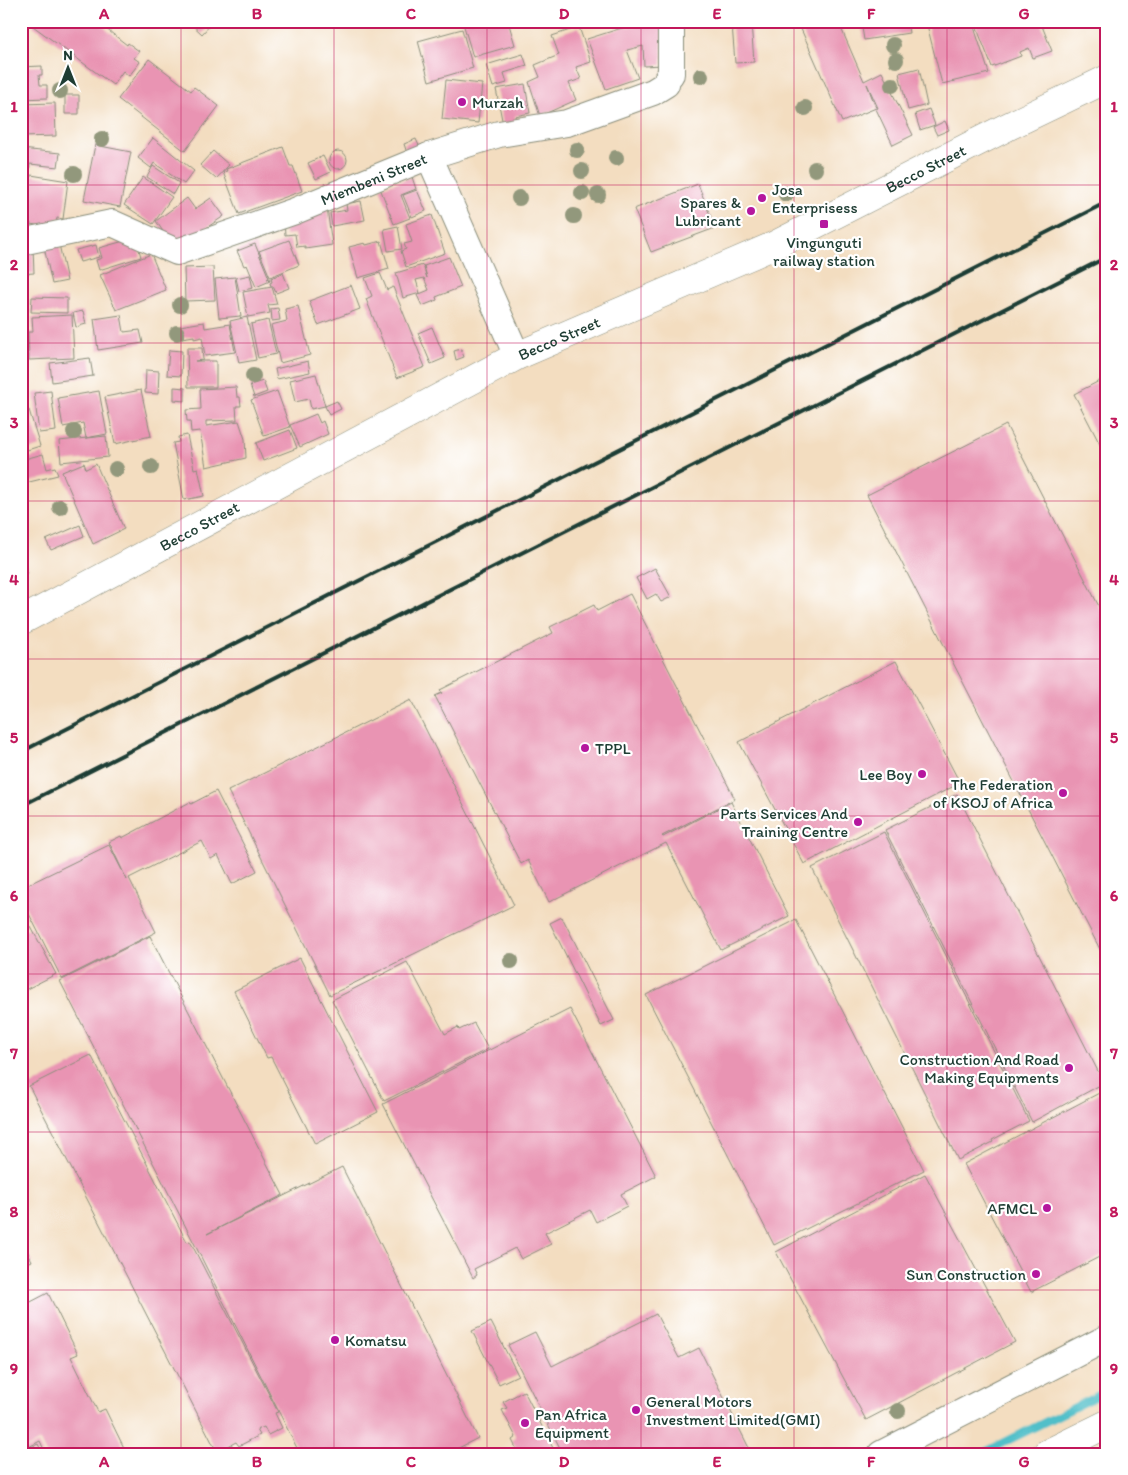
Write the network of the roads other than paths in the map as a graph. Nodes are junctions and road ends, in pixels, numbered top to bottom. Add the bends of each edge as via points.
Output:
1 (671, 21) edge
2 (1107, 78) edge
3 (429, 156) junction
4 (21, 242) edge
5 (517, 356) junction
6 (21, 621) edge
7 (1107, 1338) edge
8 (1107, 1424) edge
9 (882, 1454) edge
10 (1046, 1454) edge

1 - 3 street, Miembeni Street via 671,74 666,84 659,88 567,123 499,134
2 - 5 main road, Becco Street via 776,245
3 - 4 street, Miembeni Street via 295,210 177,252 112,223
3 - 5 street
5 - 6 main road, Becco Street
7 - 9 street
8 - 10 main road

